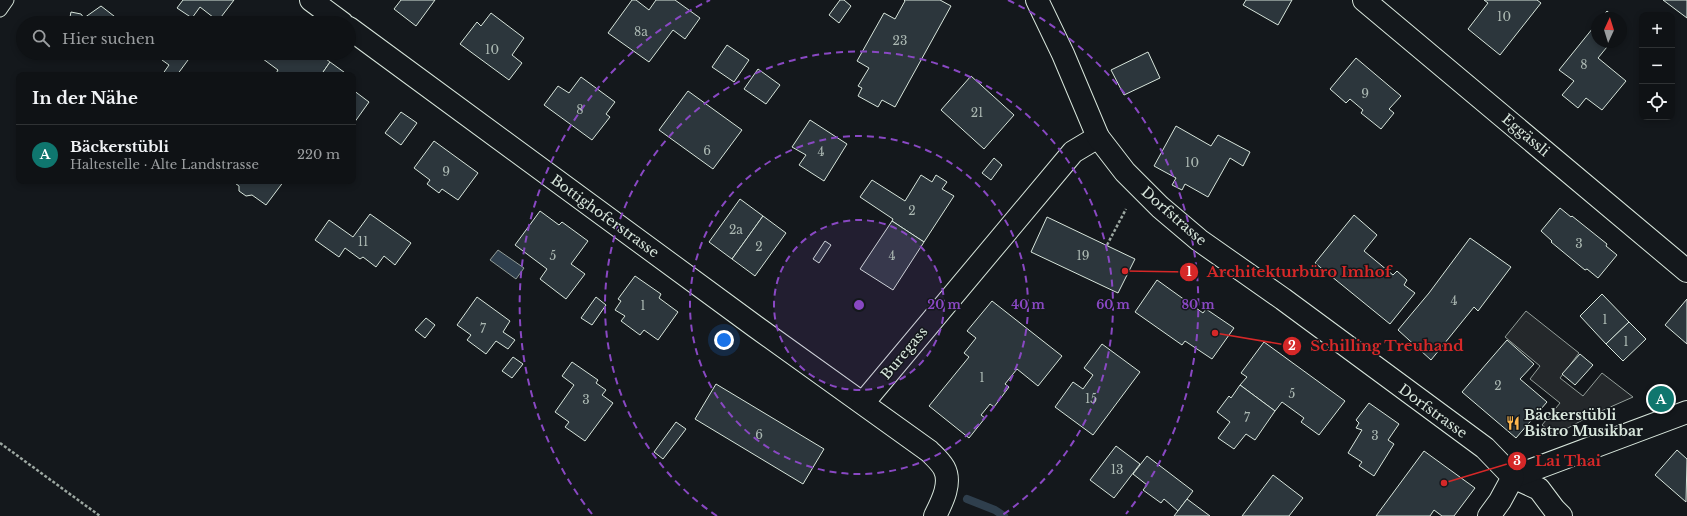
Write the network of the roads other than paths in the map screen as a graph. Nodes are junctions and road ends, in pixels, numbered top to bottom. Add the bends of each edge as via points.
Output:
1 (7, 0) edge
2 (311, 0) edge
3 (1037, 0) edge
4 (1364, 0) edge
5 (0, 10) edge
6 (333, 16) edge
7 (356, 33) edge
8 (1098, 137) junction
9 (1687, 271) edge
10 (863, 402) junction
11 (1687, 412) edge
12 (1513, 477) junction
13 (935, 516) edge
14 (1489, 516) edge
15 (1561, 516) edge

1 - 5 lane
2 - 6 street
3 - 8 street, Dorfstrasse
4 - 9 street, Eggässli
7 - 10 street, Bottighoferstrasse via 756,327
8 - 10 street, Buregass via 1073,152
8 - 12 street, Dorfstrasse via 1125,172 1160,207 1199,240 1485,448
10 - 13 street via 929,451 944,468 946,490
11 - 12 street
12 - 14 street
12 - 15 street via 1539,489

